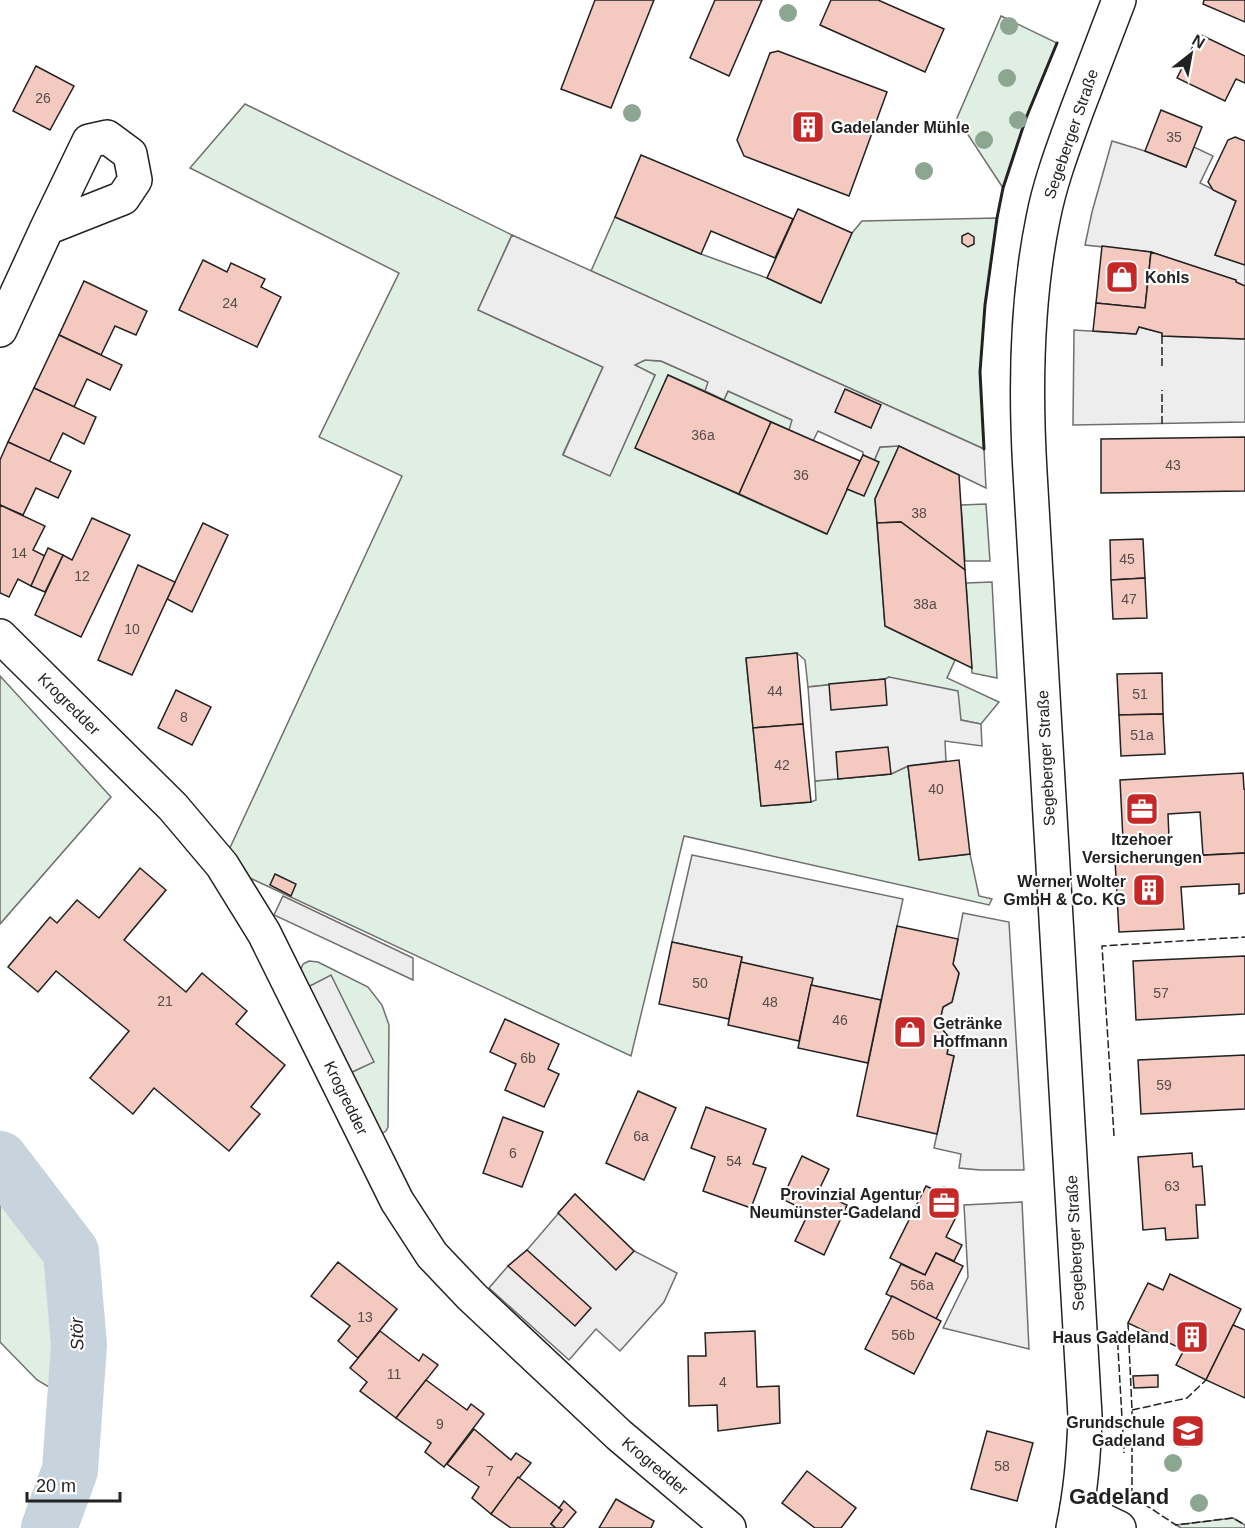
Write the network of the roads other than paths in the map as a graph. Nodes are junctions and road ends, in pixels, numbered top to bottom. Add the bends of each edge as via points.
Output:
1 (1119, 0) edge
2 (47, 228) dead end
3 (0, 330) edge
4 (0, 636) edge
5 (1075, 1518) edge
6 (729, 1528) edge
7 (1119, 1528) edge

1 - 5 main road, Segeberger Straße via 1060,156 1043,218 1031,293 1027,358 1030,472 1085,1416
2 - 3 main road
4 - 6 main road, Krogredder via 173,807 222,865 264,933 397,1201 432,1255 619,1435
5 - 7 main road

